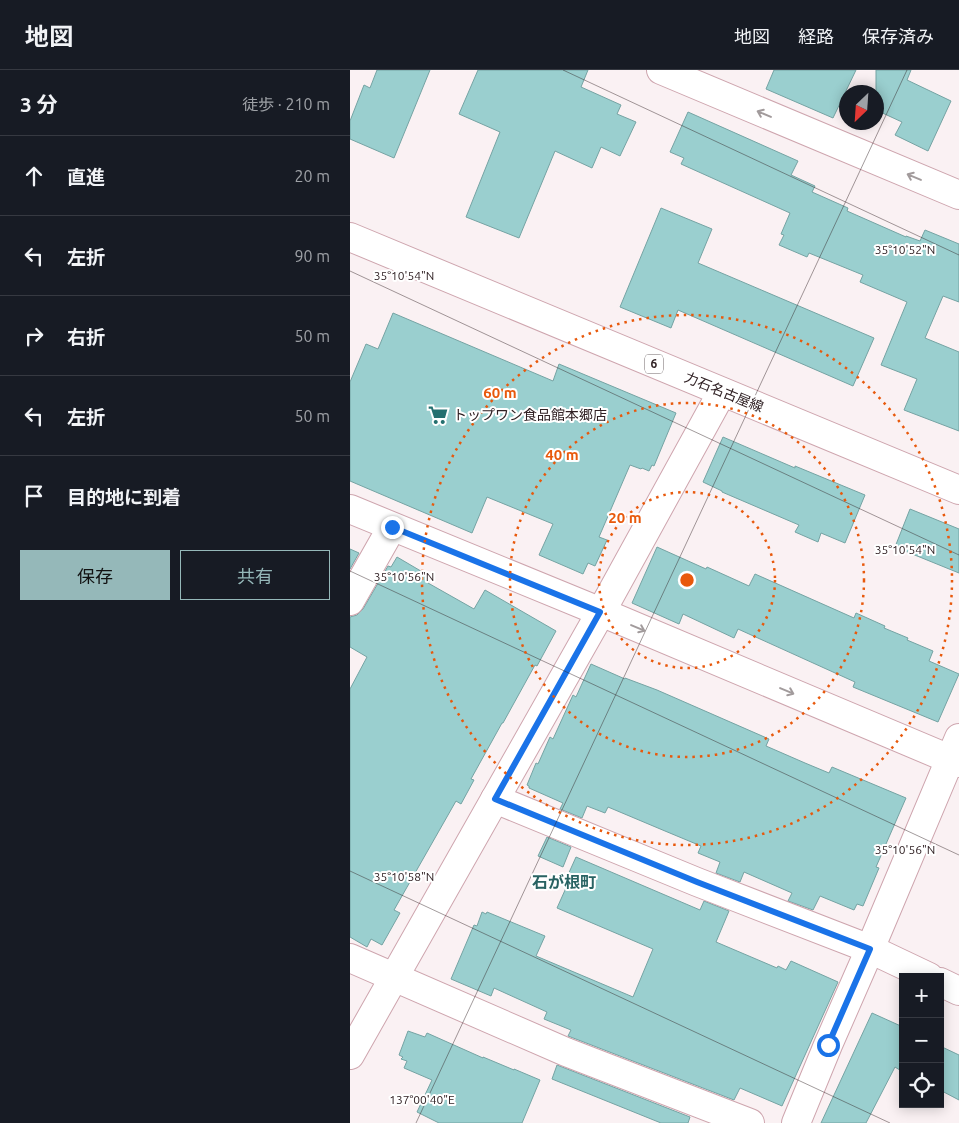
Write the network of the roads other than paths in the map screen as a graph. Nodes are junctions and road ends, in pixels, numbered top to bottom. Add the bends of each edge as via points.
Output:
1 (661, 70) edge
2 (959, 195) edge
3 (350, 237) edge
4 (722, 392) junction
5 (959, 490) edge
6 (350, 509) edge
7 (392, 527) junction
8 (350, 600) edge
9 (600, 612) junction
10 (956, 753) edge
11 (495, 799) junction
12 (870, 949) junction
13 (350, 958) edge
14 (921, 973) edge
15 (394, 978) junction
16 (944, 984) edge
17 (959, 991) edge
18 (350, 1055) edge
19 (750, 1123) edge
20 (796, 1123) edge

2 -> 1 street
3 - 4 street, 力石名古屋線 / 6
4 - 5 street, 力石名古屋線 / 6
4 - 9 street
6 - 7 street
7 - 8 street
7 - 9 street
9 -> 10 street
9 - 11 street
10 - 12 street
11 - 12 street
11 - 15 street
12 - 14 street
12 - 20 street
13 - 15 street
15 - 18 street
15 - 19 street via 566,1052
16 - 17 street

